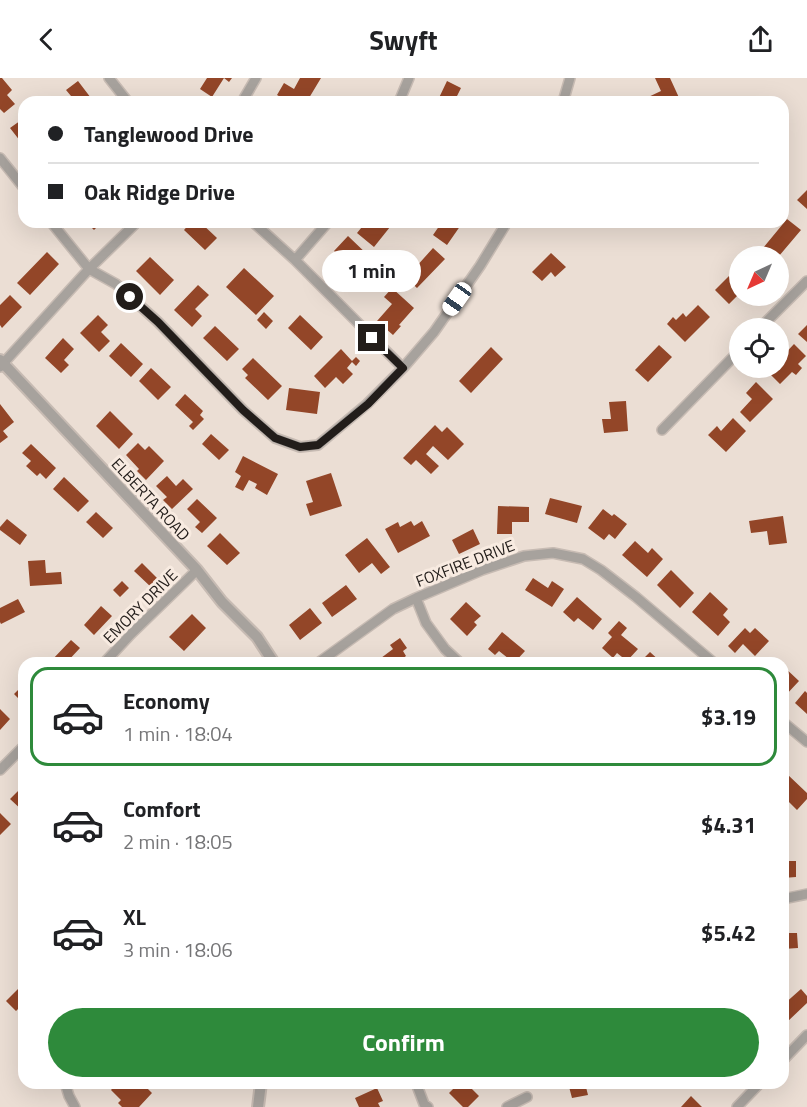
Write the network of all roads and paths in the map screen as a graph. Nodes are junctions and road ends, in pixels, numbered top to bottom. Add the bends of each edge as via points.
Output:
1 (109, 78) edge
2 (256, 78) edge
3 (409, 78) edge
4 (570, 78) edge
5 (123, 96) edge
6 (246, 96) edge
7 (402, 96) edge
8 (565, 96) edge
9 (0, 158) edge
10 (18, 180) edge
11 (56, 228) edge
12 (131, 228) edge
13 (260, 228) edge
14 (323, 228) edge
15 (503, 228) edge
16 (295, 260) junction
17 (88, 269) junction
18 (807, 281) edge
19 (770, 318) edge
20 (729, 361) edge
21 (1, 364) edge
22 (403, 368) junction
23 (662, 430) dead end
24 (197, 570) junction
25 (416, 598) junction
26 (110, 657) edge
27 (270, 657) edge
28 (326, 657) edge
29 (454, 657) edge
30 (707, 657) edge
31 (789, 727) edge
32 (807, 742) edge
33 (18, 752) edge
34 (0, 770) edge
35 (807, 894) edge
36 (789, 898) edge
37 (807, 1035) edge
38 (789, 1054) edge
39 (67, 1089) edge
40 (260, 1089) edge
41 (418, 1089) edge
42 (754, 1089) edge
43 (528, 1097) dead end
44 (75, 1107) edge
45 (258, 1107) edge
46 (428, 1107) edge
47 (507, 1107) edge
48 (737, 1107) edge

1 - 5 street
2 - 6 street
3 - 7 street
4 - 8 street
9 - 10 street
11 - 17 street
12 - 17 street
13 - 16 street
14 - 16 street
15 - 22 street via 440,322
16 - 22 street
17 - 21 street
17 - 22 street via 116,284 275,438 300,447 318,445 368,404
18 - 19 street
20 - 23 street
21 - 24 street, ELBERTA ROAD
24 - 26 street, EMORY DRIVE
24 - 27 street, ELBERTA ROAD
25 - 28 street, FOXFIRE DRIVE via 393,609
25 - 29 street via 426,623
25 - 30 street, FOXFIRE DRIVE via 524,556 567,555 600,570
31 - 32 street
33 - 34 street
35 - 36 street
37 - 38 street
39 - 44 street
40 - 45 street
41 - 46 street
42 - 48 street
43 - 47 street

